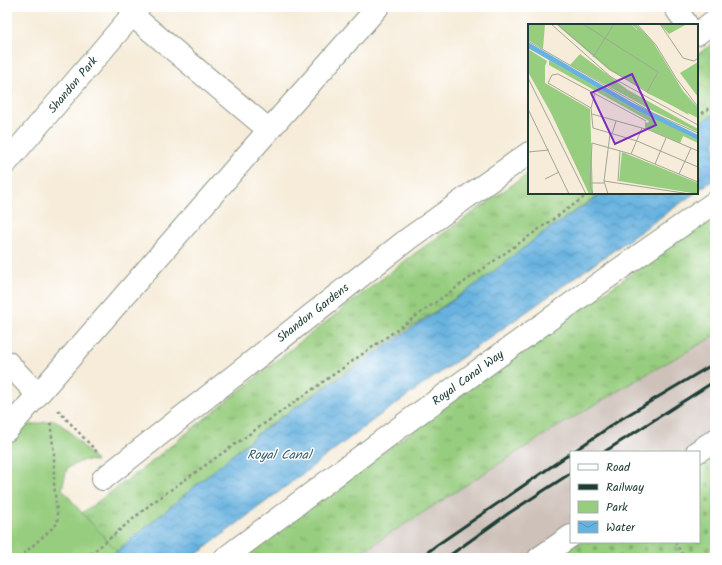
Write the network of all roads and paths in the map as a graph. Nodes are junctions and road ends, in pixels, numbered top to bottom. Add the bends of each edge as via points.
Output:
1 (378, 7) edge
2 (675, 7) edge
3 (136, 11) edge
4 (715, 20) edge
5 (686, 24) edge
6 (698, 33) edge
7 (715, 104) edge
8 (698, 116) edge
9 (269, 130) junction
10 (528, 154) edge
11 (7, 162) edge
12 (589, 194) edge
13 (715, 202) edge
14 (7, 362) edge
15 (42, 399) junction
16 (7, 430) edge
17 (715, 440) edge
18 (698, 451) edge
19 (103, 479) joint
20 (570, 537) edge
21 (676, 543) edge
22 (19, 558) edge
23 (86, 558) edge
24 (224, 558) edge
25 (539, 558) edge
26 (685, 558) edge

1 - 9 street
2 - 5 street
3 - 9 street
3 - 11 street, Shandon Park
4 - 6 street
7 - 8 path
9 - 15 street
10 - 19 street, Shandon Gardens via 408,239
12 - 23 path via 152,503
13 - 24 street, Royal Canal Way via 411,419
14 - 15 street
15 - 16 street
15 - 19 path via 59,410 102,457
15 - 22 path via 54,453 58,523
17 - 18 street
20 - 25 street
21 - 26 path

